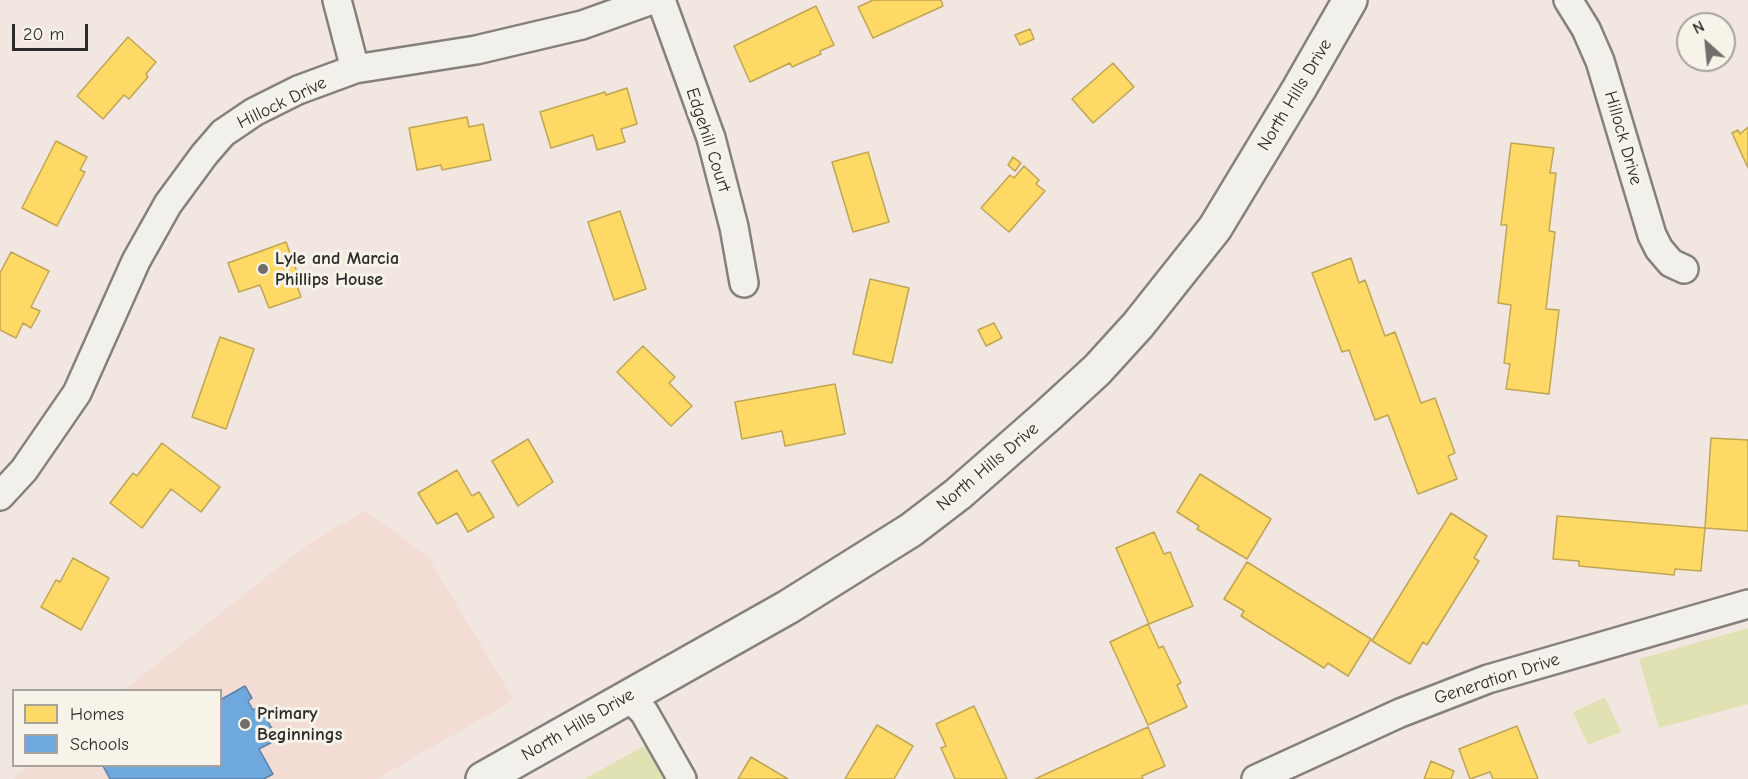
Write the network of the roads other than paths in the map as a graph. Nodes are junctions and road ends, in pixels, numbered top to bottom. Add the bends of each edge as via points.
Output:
1 (337, 0) edge
2 (652, 0) edge
3 (661, 0) edge
4 (1350, 0) edge
5 (1568, 0) edge
6 (354, 69) junction
7 (1684, 269) dead end
8 (744, 283) dead end
9 (0, 496) edge
10 (1748, 604) edge
11 (627, 696) junction
12 (483, 779) edge
13 (682, 779) edge
14 (1256, 779) edge

1 - 6 street
2 - 6 street, Hillock Drive via 582,25 476,50
3 - 8 street, Edgehill Court via 711,138
4 - 11 main road, North Hills Drive via 1215,228 1138,326 1096,370 974,481 911,530 788,607
5 - 7 street, Hillock Drive via 1600,61 1652,235 1671,263
6 - 9 street, Hillock Drive via 254,112 223,133 204,155 168,204 136,261 77,393 24,470
10 - 14 street, Generation Drive via 1488,679
11 - 12 main road, North Hills Drive
11 - 13 street via 644,712

